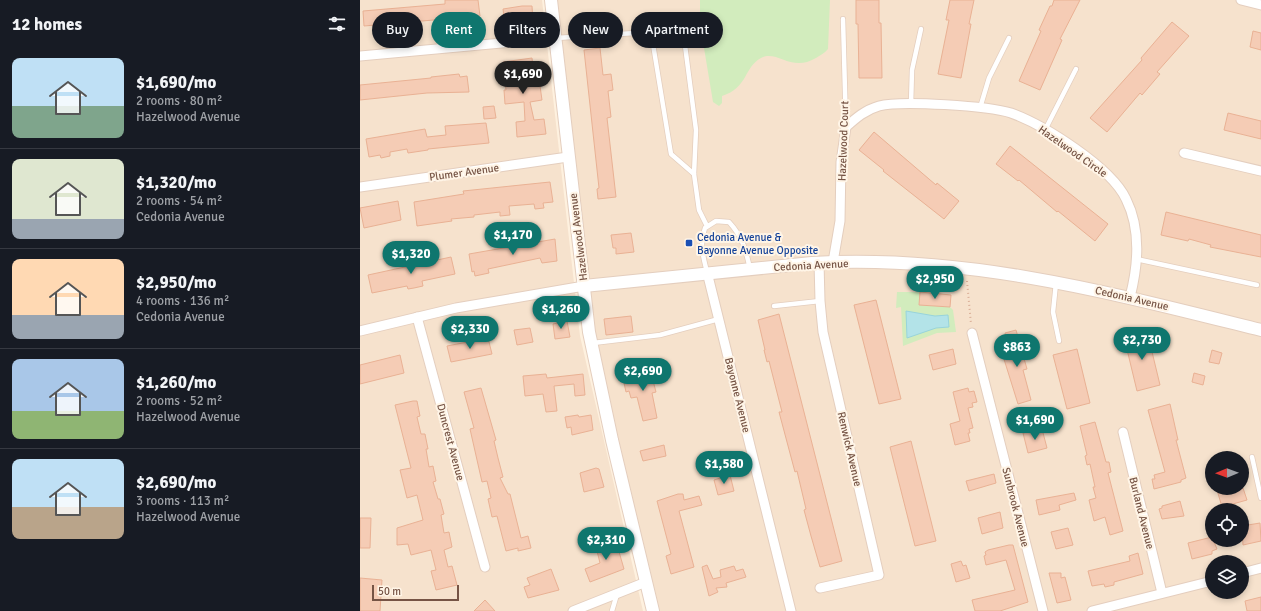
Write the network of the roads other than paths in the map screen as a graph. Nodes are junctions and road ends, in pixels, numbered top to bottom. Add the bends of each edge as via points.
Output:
1 (551, 0) edge
2 (1241, 0) edge
3 (1261, 5) edge
4 (552, 12) edge
5 (843, 19) dead end
6 (920, 29) dead end
7 (631, 33) edge
8 (560, 38) edge
9 (1009, 38) dead end
10 (494, 44) edge
11 (556, 48) edge
12 (654, 48) edge
13 (685, 48) edge
14 (360, 56) edge
15 (1076, 69) dead end
16 (911, 104) junction
17 (980, 108) junction
18 (846, 127) junction
19 (1045, 130) junction
20 (1184, 152) dead end
21 (568, 157) junction
22 (1261, 170) edge
23 (694, 174) junction
24 (360, 187) edge
25 (707, 226) junction
26 (1136, 259) junction
27 (819, 262) junction
28 (833, 262) junction
29 (750, 268) junction
30 (707, 272) junction
31 (1056, 281) junction
32 (1258, 285) dead end
33 (584, 286) junction
34 (1130, 297) junction
35 (820, 301) junction
36 (774, 306) dead end
37 (417, 317) junction
38 (719, 318) junction
39 (1261, 330) edge
40 (360, 331) edge
41 (972, 332) road end
42 (1059, 341) dead end
43 (591, 344) junction
44 (1123, 432) dead end
45 (1252, 458) dead end
46 (1261, 498) edge
47 (485, 567) dead end
48 (1261, 568) edge
49 (1249, 571) edge
50 (646, 582) junction
51 (1205, 583) edge
52 (820, 588) dead end
53 (1162, 593) junction
54 (617, 594) junction
55 (573, 611) edge
56 (612, 611) edge
57 (653, 611) edge
58 (791, 611) edge
59 (1043, 611) edge
60 (1092, 611) edge

1 - 4 street, Hazelwood Avenue
2 - 3 street
5 - 18 lane, Hazelwood Court
6 - 16 lane via 912,70
7 - 8 lane
9 - 17 lane via 989,78
10 - 14 street
11 - 21 street, Hazelwood Avenue
12 - 23 lane via 671,154
13 - 23 lane via 696,130
15 - 19 lane
16 - 17 street, Hazelwood Circle
16 - 18 street, Hazelwood Circle via 869,109
17 - 19 street, Hazelwood Circle via 1012,113
18 - 28 street, Hazelwood Court via 841,162 840,221
19 - 26 street, Hazelwood Circle via 1101,169 1116,183 1131,213
20 - 22 street
21 - 24 street, Plumer Avenue
21 - 33 street, Hazelwood Avenue
23 - 25 lane via 699,210
25 - 29 lane via 716,221 729,222 745,247
25 - 30 lane via 701,238
26 - 32 lane
26 - 34 street, Hazelwood Circle
27 - 28 street, Cedonia Avenue
27 - 29 street, Cedonia Avenue
27 - 35 street, Renwick Avenue
28 - 31 street, Cedonia Avenue via 935,264
29 - 30 street, Cedonia Avenue
30 - 33 street, Cedonia Avenue
30 - 38 street, Bayonne Avenue
31 - 34 street, Cedonia Avenue
31 - 42 lane via 1053,312
33 - 37 street, Cedonia Avenue
33 - 43 street, Hazelwood Avenue
34 - 39 street, Cedonia Avenue
35 - 36 lane
35 - 52 street, Renwick Avenue via 823,332 879,575
37 - 40 street, Cedonia Avenue
37 - 47 street, Duncrest Avenue
38 - 43 lane via 660,335
38 - 58 street, Bayonne Avenue
41 - 59 street, Sunbrook Avenue
43 - 50 street, Hazelwood Avenue
44 - 53 street, Burland Avenue
45 - 46 lane
48 - 49 street
50 - 54 street
50 - 57 street, Hazelwood Avenue
51 - 53 street
53 - 60 street
54 - 55 street
54 - 56 lane

